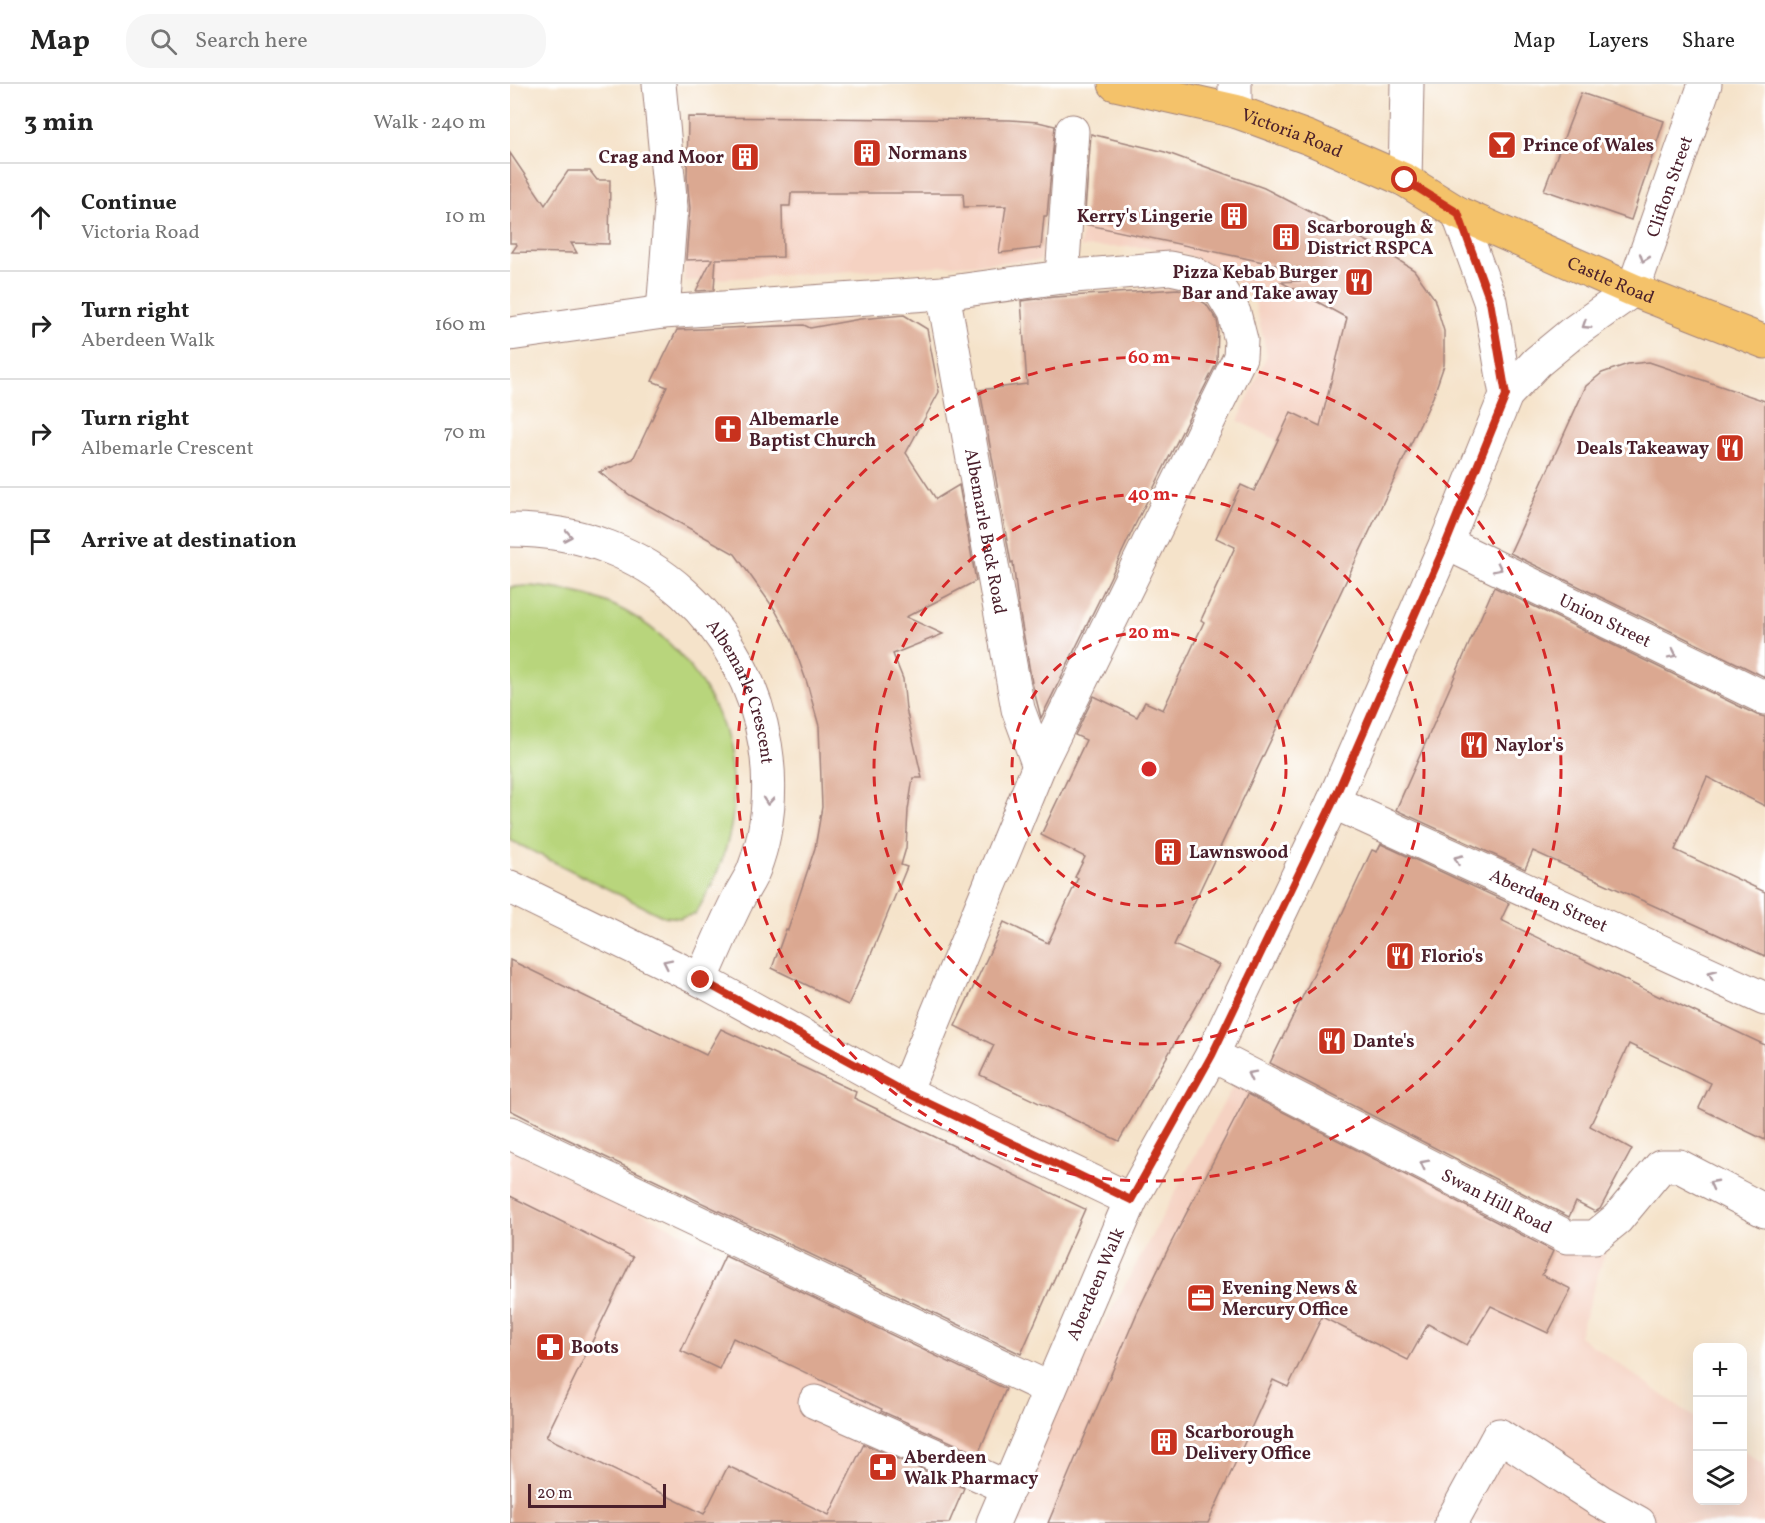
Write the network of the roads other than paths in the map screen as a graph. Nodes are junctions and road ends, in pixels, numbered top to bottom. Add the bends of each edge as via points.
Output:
1 (659, 84) edge
2 (1115, 84) edge
3 (1407, 84) edge
4 (1705, 84) edge
5 (1235, 98) edge
6 (1072, 131) dead end
7 (1405, 180) junction
8 (1458, 213) junction
9 (1062, 277) junction
10 (1633, 290) junction
11 (943, 293) junction
12 (663, 312) junction
13 (510, 334) edge
14 (1765, 342) edge
15 (1506, 395) junction
16 (510, 530) edge
17 (1446, 543) junction
18 (1765, 698) edge
19 (1039, 766) junction
20 (1333, 802) junction
21 (510, 887) edge
22 (701, 980) junction
23 (1765, 999) edge
24 (1212, 1055) junction
25 (905, 1092) junction
26 (510, 1133) edge
27 (1131, 1200) junction
28 (1765, 1212) edge
29 (1050, 1389) junction
30 (815, 1402) dead end
31 (1009, 1488) junction
32 (993, 1523) edge
33 (1451, 1523) edge
34 (1639, 1523) edge

1 - 12 street via 671,207
2 - 5 main road, Victoria Road
3 - 7 street
4 -> 10 street, Clifton Street
5 - 7 main road, Victoria Road via 1309,138
6 - 9 street
7 - 8 main road, Victoria Road
8 - 10 main road, Castle Road
8 - 15 street via 1490,301
9 - 11 street
9 - 19 street via 1170,268 1194,273 1220,290 1234,313 1241,340 1240,357
10 - 14 main road, Castle Road
10 -> 15 street, Aberdeen Walk via 1537,362
11 - 12 street
11 - 19 street, Albemarle Back Road via 1018,709
12 - 13 street
15 - 17 street, Aberdeen Walk
16 -> 22 street, Albemarle Crescent via 571,536 608,547 659,574 714,625 751,689 768,761 764,834 754,870
17 -> 18 street, Union Street
17 - 20 street, Aberdeen Walk
19 - 25 street
23 -> 20 street, Aberdeen Street
20 - 24 street, Aberdeen Walk
22 -> 21 street
22 - 25 street
24 - 27 street, Aberdeen Walk
28 -> 24 street, Swan Hill Road via 1679,1166 1661,1166 1617,1219 1595,1236 1567,1237
25 - 27 street
26 - 29 street
27 - 29 street, Aberdeen Walk
29 - 31 street, Aberdeen Walk
30 - 31 street
31 - 32 street, Aberdeen Walk
33 - 34 street via 1499,1435

